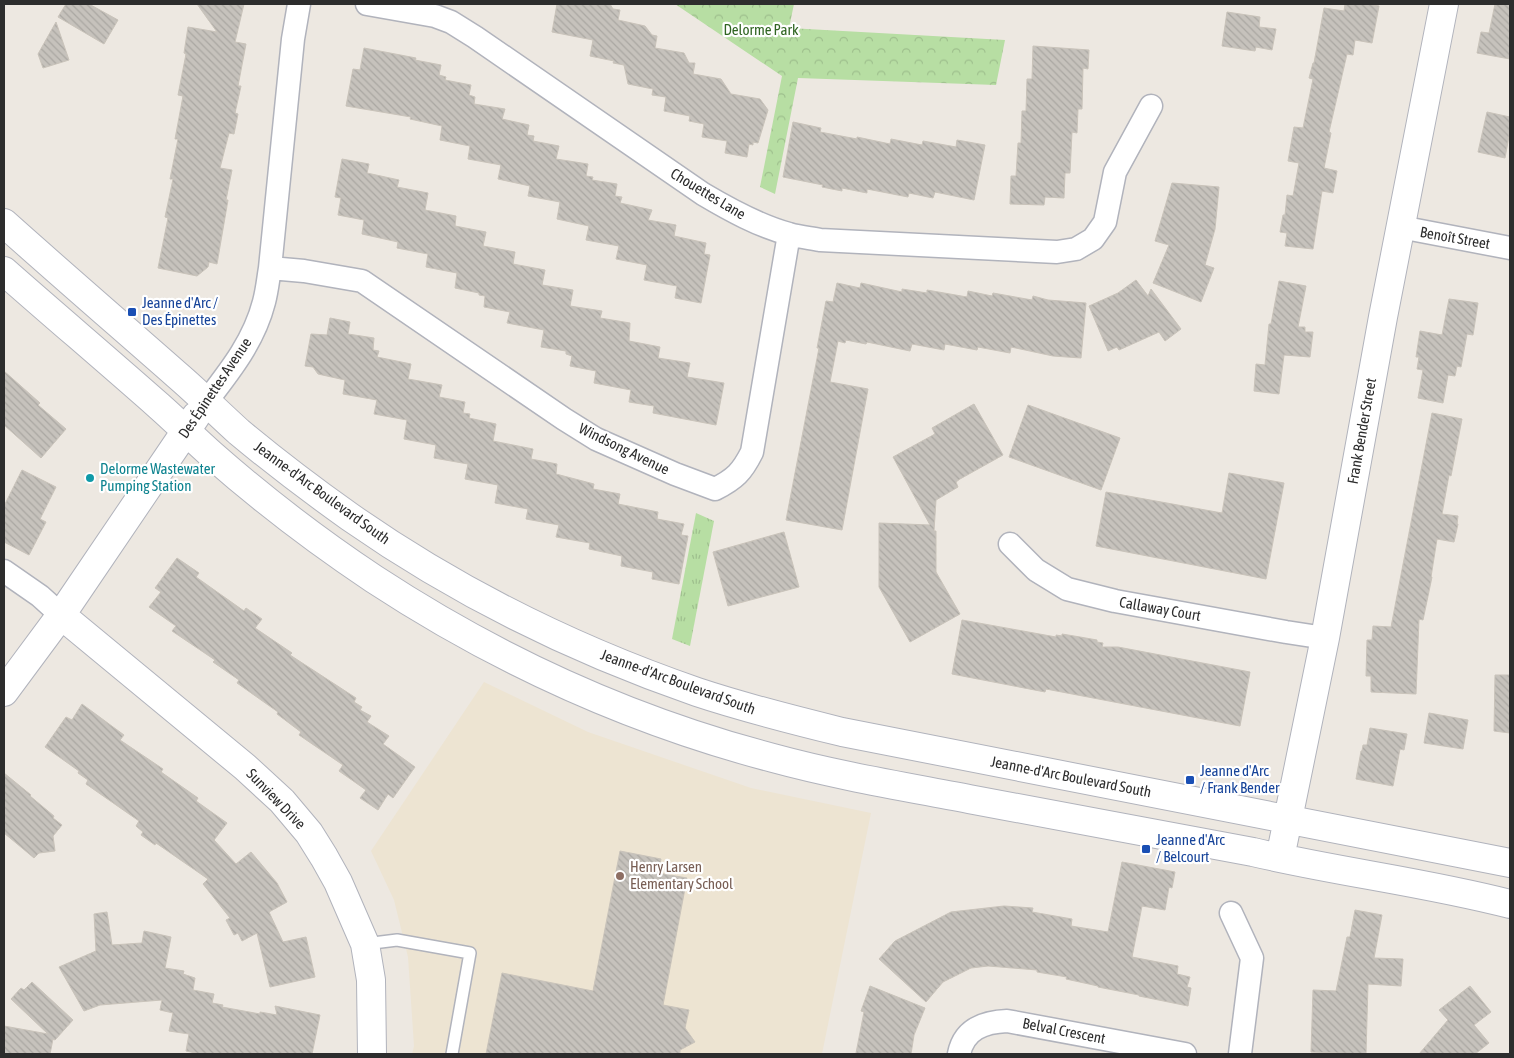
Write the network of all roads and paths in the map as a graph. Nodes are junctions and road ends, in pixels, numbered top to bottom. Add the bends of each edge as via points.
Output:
1 (299, 4) edge
2 (367, 4) edge
3 (1444, 4) edge
4 (1150, 106) dead end
5 (4, 223) edge
6 (1400, 227) junction
7 (789, 234) junction
8 (1510, 248) edge
9 (270, 268) junction
10 (4, 271) edge
11 (206, 402) junction
12 (186, 431) junction
13 (1010, 544) dead end
14 (4, 571) edge
15 (62, 615) junction
16 (1325, 638) junction
17 (4, 692) edge
18 (1288, 819) junction
19 (1280, 858) junction
20 (1510, 863) edge
21 (1510, 904) edge
22 (1231, 913) dead end
23 (366, 944) junction
24 (372, 1054) edge
25 (452, 1054) edge
26 (959, 1054) edge
27 (1185, 1054) edge
28 (1240, 1054) edge

1 - 9 street, Des Épinettes Avenue
2 - 7 street, Chouettes Lane via 451,22 703,194 758,223
3 - 6 main road, Frank Bender Street
4 - 7 street, Chouettes Lane via 1115,172 1106,222 1094,239 1076,249 1057,252 820,240
5 - 11 main road, Jeanne-d'Arc Boulevard South
6 - 8 street, Benoît Street
6 - 16 main road, Frank Bender Street
7 - 9 street, Windsong Avenue via 752,452 739,475 715,489 596,439 362,281
9 - 11 street, Des Épinettes Avenue via 264,303 251,336 240,357
10 - 12 main road
11 - 12 main road, Des Épinettes Avenue
11 - 18 main road, Jeanne-d'Arc Boulevard South via 278,463 392,545 518,617 643,672 761,712 842,732
12 - 15 main road, Des Épinettes Avenue
12 - 19 main road via 287,517 372,578 500,652 611,704 699,736 839,774
13 - 16 street, Callaway Court via 1036,570 1067,589 1124,603
14 - 15 street
15 - 17 main road, Des Épinettes Avenue
15 - 23 main road, Sunview Drive via 282,801 324,857
16 - 18 main road, Frank Bender Street
18 - 19 main road, Frank Bender Street
18 - 20 main road, Jeanne-d'Arc Boulevard South
19 - 21 main road
22 - 28 street via 1252,958
23 - 24 main road, Sunview Drive via 371,980
23 - 25 lane via 397,940 470,953
26 - 27 street, Belval Crescent via 969,1034 980,1026 1007,1021

